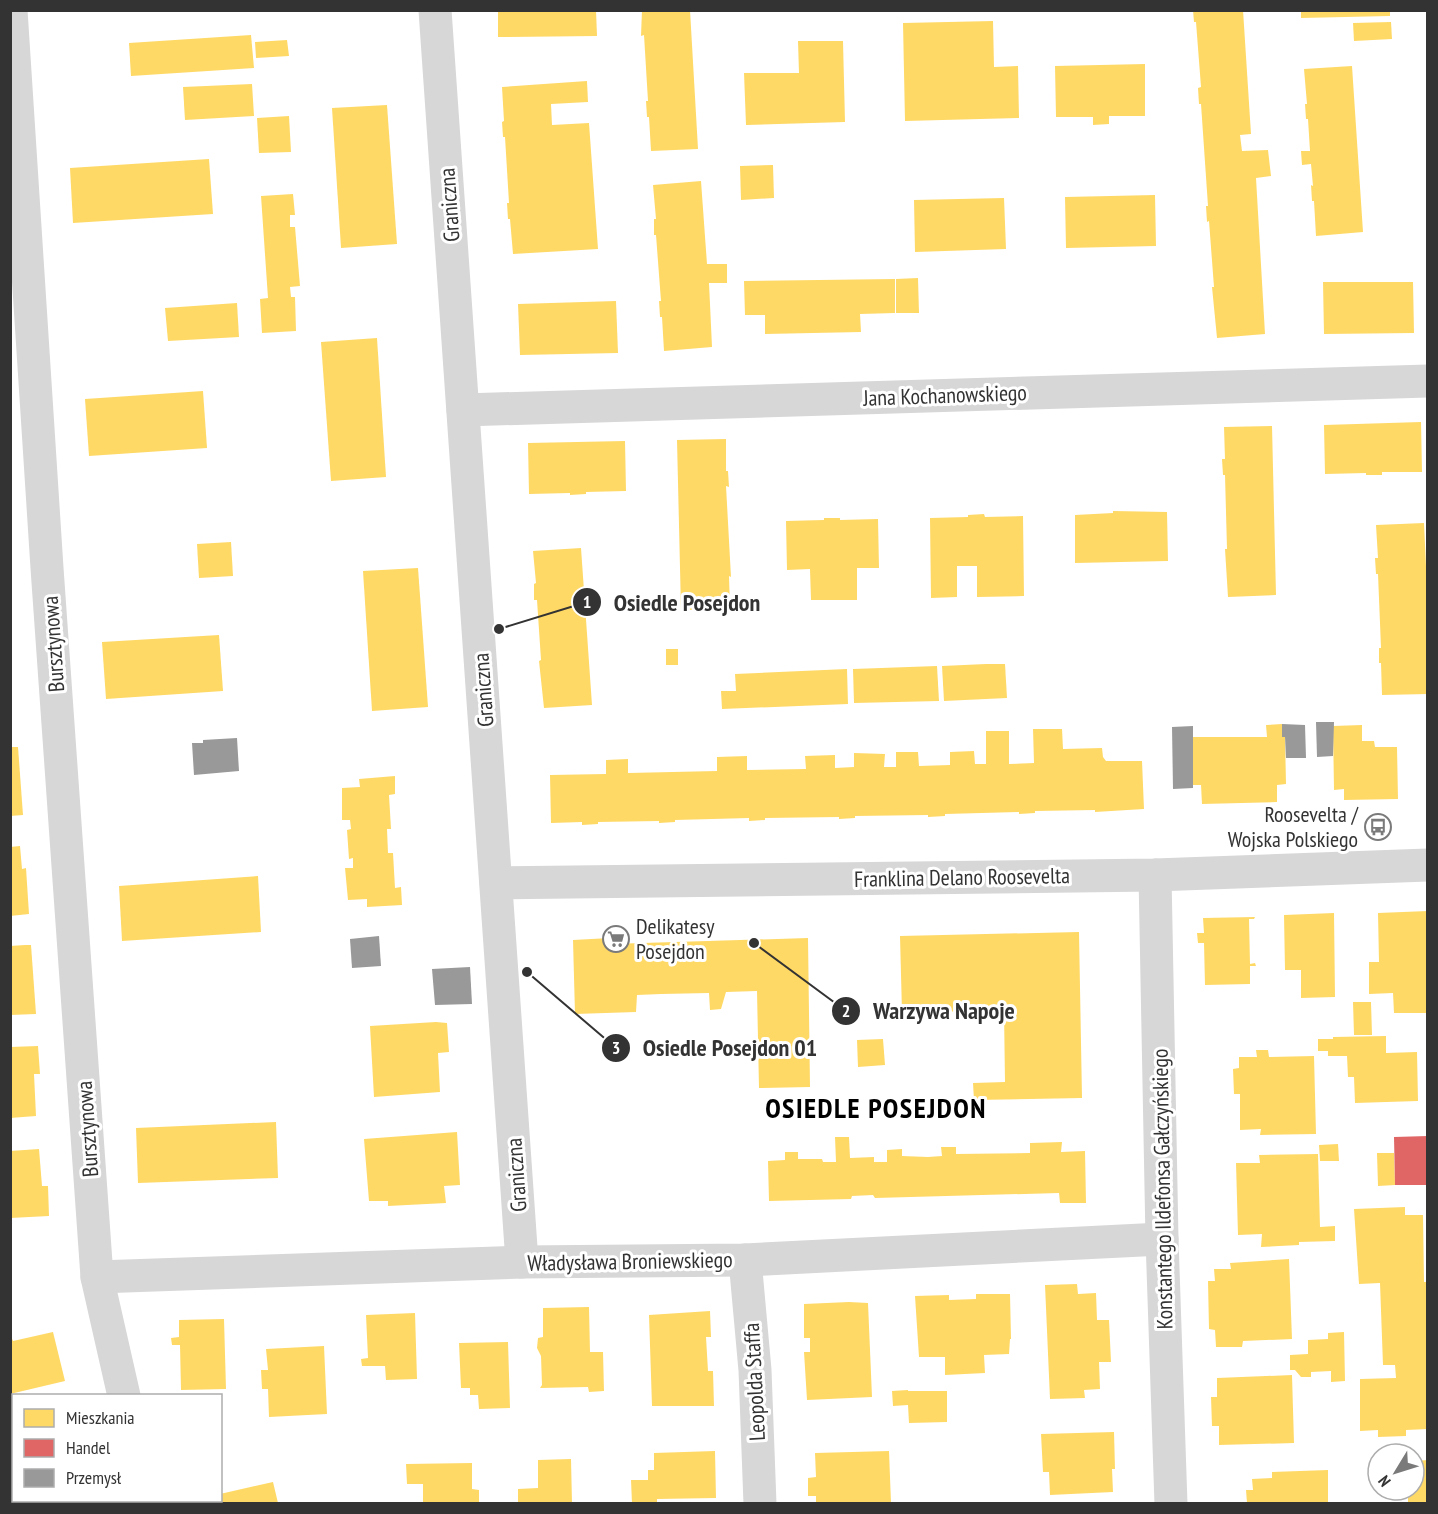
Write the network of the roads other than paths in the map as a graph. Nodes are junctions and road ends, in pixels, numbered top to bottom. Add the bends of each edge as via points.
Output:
1 (10, 10) edge
2 (435, 10) edge
3 (1428, 381) edge
4 (463, 410) junction
5 (1428, 865) edge
6 (1155, 875) junction
7 (496, 884) junction
8 (1162, 1239) junction
9 (745, 1260) junction
10 (522, 1262) junction
11 (98, 1277) junction
12 (124, 1394) edge
13 (760, 1503) edge
14 (1171, 1503) edge

1 - 11 street, Bursztynowa
2 - 4 street, Graniczna
3 - 4 street, Jana Kochanowskiego
4 - 7 street, Graniczna
5 - 6 street, Franklina Delano Roosevelta
6 - 7 street, Franklina Delano Roosevelta
6 - 8 street, Konstantego Ildefonsa Gałczyńskiego
7 - 10 street, Graniczna
8 - 9 street, Władysława Broniewskiego
8 - 14 street, Konstantego Ildefonsa Gałczyńskiego
9 - 10 street, Władysława Broniewskiego
9 - 13 street, Leopolda Staffa via 755,1370
10 - 11 street, Władysława Broniewskiego
11 - 12 street, Bursztynowa

